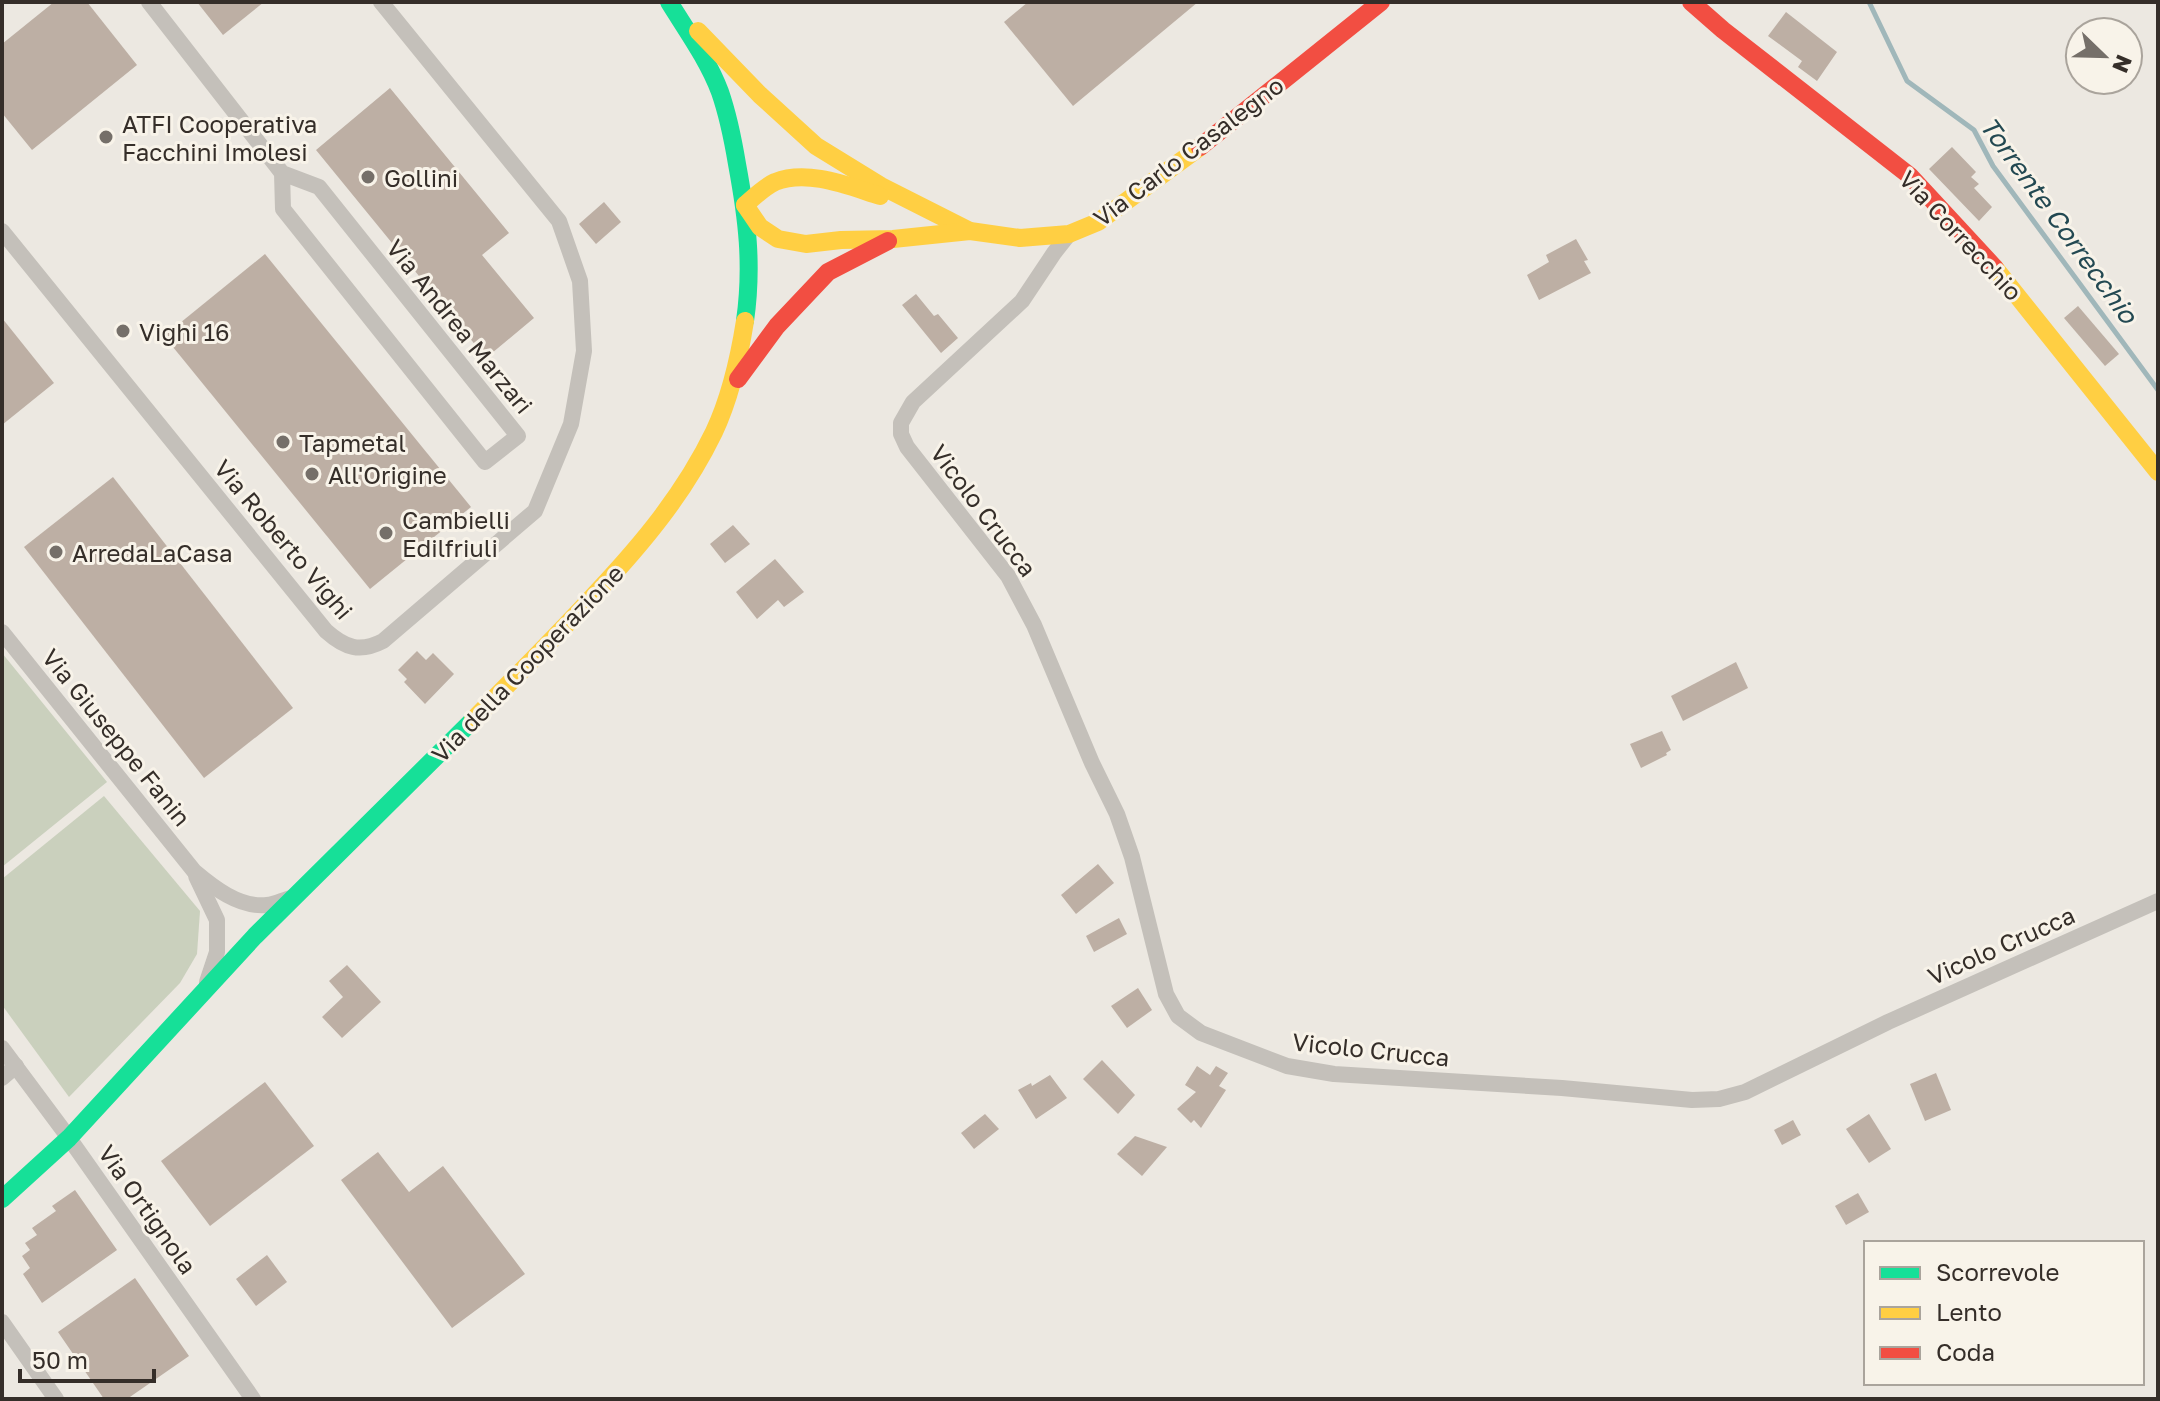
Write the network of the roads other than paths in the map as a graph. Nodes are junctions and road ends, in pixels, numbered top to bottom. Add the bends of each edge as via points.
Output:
1 (149, 2) edge
2 (381, 2) edge
3 (669, 2) edge
4 (1381, 2) edge
5 (1691, 2) edge
6 (282, 173) junction
7 (745, 205) junction
8 (928, 211) junction
9 (2, 231) edge
10 (970, 231) junction
11 (1069, 234) junction
12 (893, 239) junction
13 (730, 390) junction
14 (2158, 472) edge
15 (2, 632) edge
16 (194, 871) junction
17 (293, 897) junction
18 (238, 901) junction
19 (2158, 901) edge
20 (217, 920) junction
21 (252, 940) junction
22 (205, 988) junction
23 (2, 1048) edge
24 (16, 1066) junction
25 (2, 1078) edge
26 (69, 1138) junction
27 (2, 1199) edge
28 (2, 1322) edge
29 (56, 1399) edge
30 (253, 1399) edge

1 - 6 street
2 - 9 street, Via Roberto Vighi via 559,221 580,281 584,351 571,424 535,511 383,641 354,648 326,631
3 - 7 street, Via della Cooperazione via 720,93
3 - 8 street, Via Carlo Casalegno via 816,146
4 - 11 street, Via Carlo Casalegno via 1196,150 1098,222
5 - 14 street, Via Correcchio via 1910,176 1988,260
6 - 6 street, Via Andrea Marzari via 283,209 485,462 518,436 319,187
7 - 8 street, Via Carlo Casalegno via 773,183 801,176
7 - 12 street, Via Carlo Casalegno via 760,227 778,239 806,244
7 - 13 street, Via della Cooperazione via 750,255 747,306
8 - 10 street, Via Carlo Casalegno
10 - 11 street, Via Carlo Casalegno via 1020,238
10 - 12 street, Via Carlo Casalegno
11 - 19 street, Vicolo Crucca via 1022,301 913,402 901,434 1008,576 1034,625 1117,814 1166,994 1178,1016 1201,1033 1287,1066 1334,1074 1719,1099 1745,1092
12 - 13 street, Via Carlo Casalegno via 828,272 777,326
13 - 17 street, Via della Cooperazione via 693,472 634,552 445,749
15 - 16 street, Via Giuseppe Fanin
16 - 18 street, Via Giuseppe Fanin
16 - 20 street, Via Giuseppe Fanin
17 - 18 street via 265,905
17 - 21 street, Via della Cooperazione
18 - 21 street via 252,921
20 - 21 street, Via Giuseppe Fanin via 224,930
20 - 22 street, Via Giuseppe Fanin via 217,952
21 - 22 street, Via della Cooperazione
22 - 26 street, Via della Cooperazione
23 - 24 street, Via Ortignola
24 - 25 street
24 - 26 street, Via Ortignola
26 - 27 street, Via della Cooperazione
26 - 30 street, Via Ortignola
28 - 29 street

